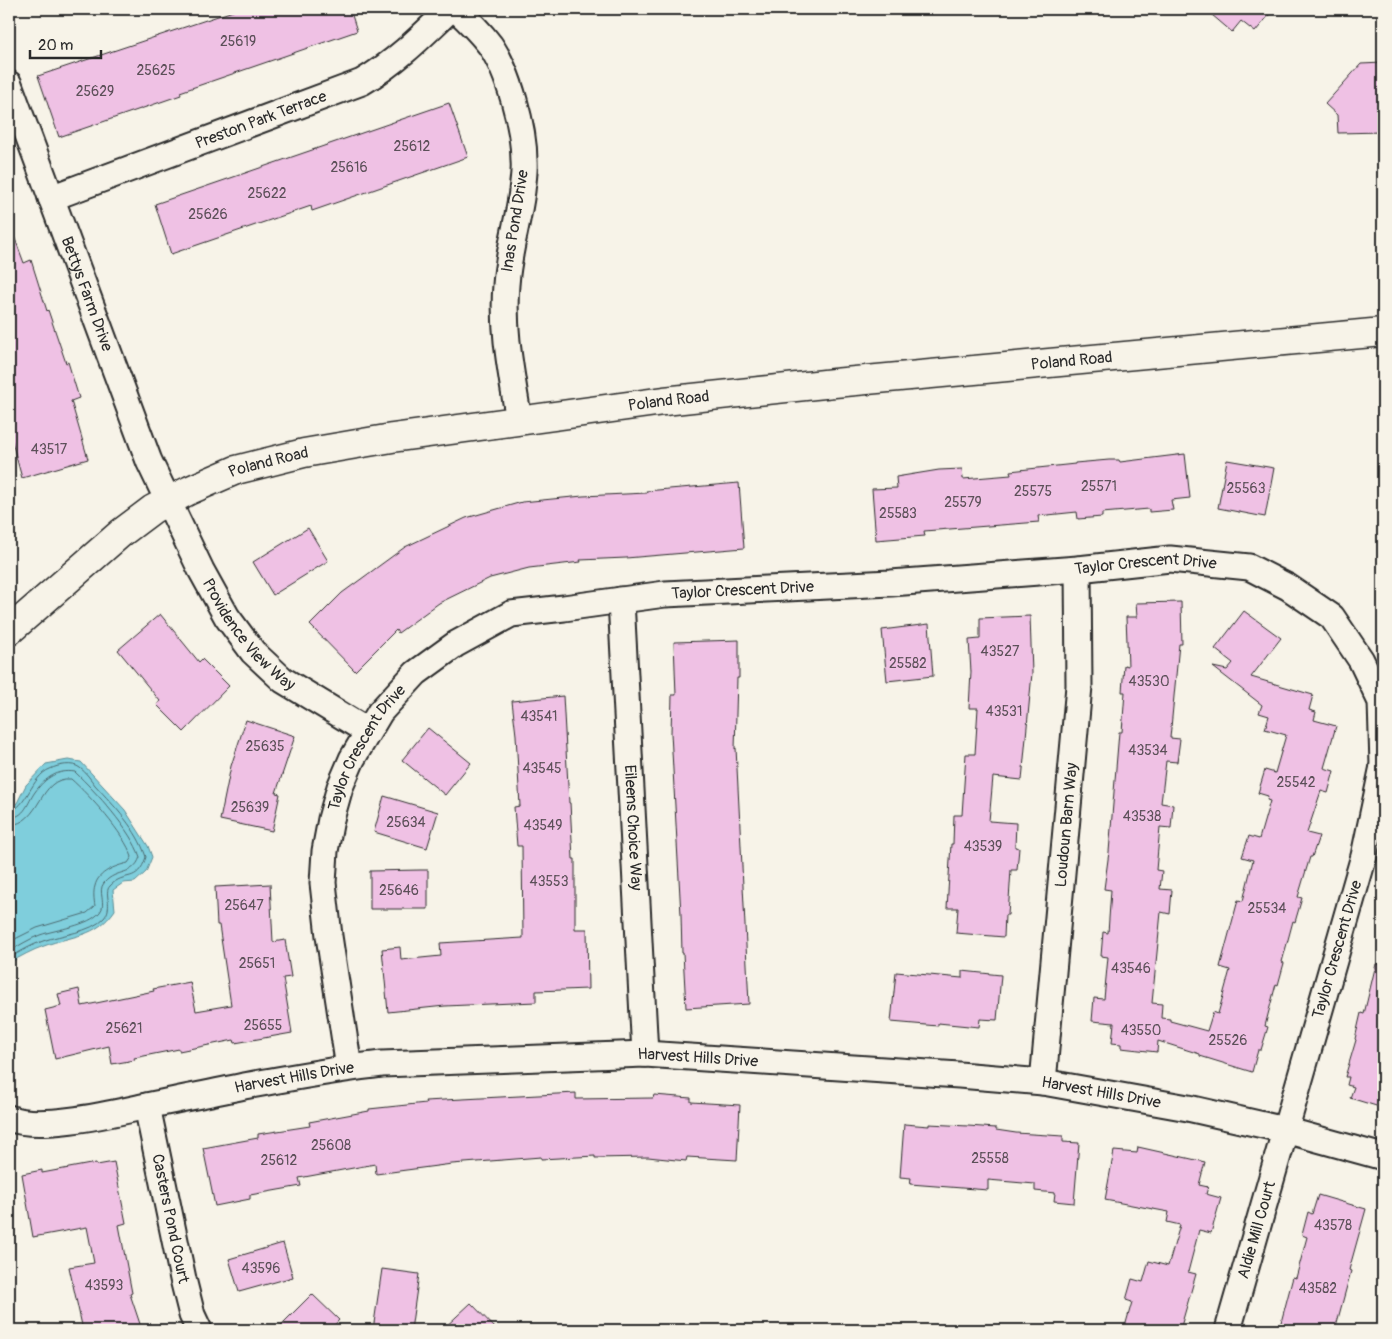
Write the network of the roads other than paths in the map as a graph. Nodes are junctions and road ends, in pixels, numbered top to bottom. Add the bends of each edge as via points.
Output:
1 (450, 9) edge
2 (456, 9) edge
3 (9, 84) edge
4 (51, 198) junction
5 (1383, 332) edge
6 (519, 421) junction
7 (168, 501) junction
8 (1078, 568) junction
9 (621, 600) junction
10 (9, 631) edge
11 (368, 731) junction
12 (1383, 766) edge
13 (645, 1054) junction
14 (349, 1068) junction
15 (1043, 1082) junction
16 (147, 1106) junction
17 (9, 1118) edge
18 (1285, 1130) junction
19 (1383, 1157) edge
20 (199, 1330) edge
21 (1228, 1330) edge

1 - 4 street, Preston Park Terrace via 401,56 362,82
2 - 6 street, Inas Pond Drive via 491,47 503,70 522,139 522,192 505,286 505,326
3 - 4 street, Bettys Farm Drive
4 - 7 street, Bettys Farm Drive via 146,452
5 - 6 street, Poland Road via 818,385 664,401
6 - 7 street, Poland Road via 304,453 236,470
7 - 10 street, Poland Road via 121,533
7 - 11 street, Providence View Way via 227,617 254,652 283,680
8 - 9 street, Taylor Crescent Drive via 891,584 665,594
8 - 12 street, Taylor Crescent Drive via 1170,559 1200,561 1249,567 1288,587 1332,617 1361,660 1381,702
8 - 15 street, Loudoun Barn Way via 1079,686
9 - 11 street, Taylor Crescent Drive via 511,614 456,644 416,673 380,712
9 - 13 street, Eileens Choice Way
11 - 14 street, Taylor Crescent Drive via 340,787 325,850 323,874
12 - 18 street, Taylor Crescent Drive via 1364,856
13 - 14 street, Harvest Hills Drive
13 - 15 street, Harvest Hills Drive
14 - 16 street, Harvest Hills Drive
15 - 18 street, Harvest Hills Drive via 1188,1108
16 - 17 street, Harvest Hills Drive via 50,1122
16 - 20 street, Casters Pond Court via 182,1279
18 - 19 street, Harvest Hills Drive
18 - 21 street, Aldie Mill Court

